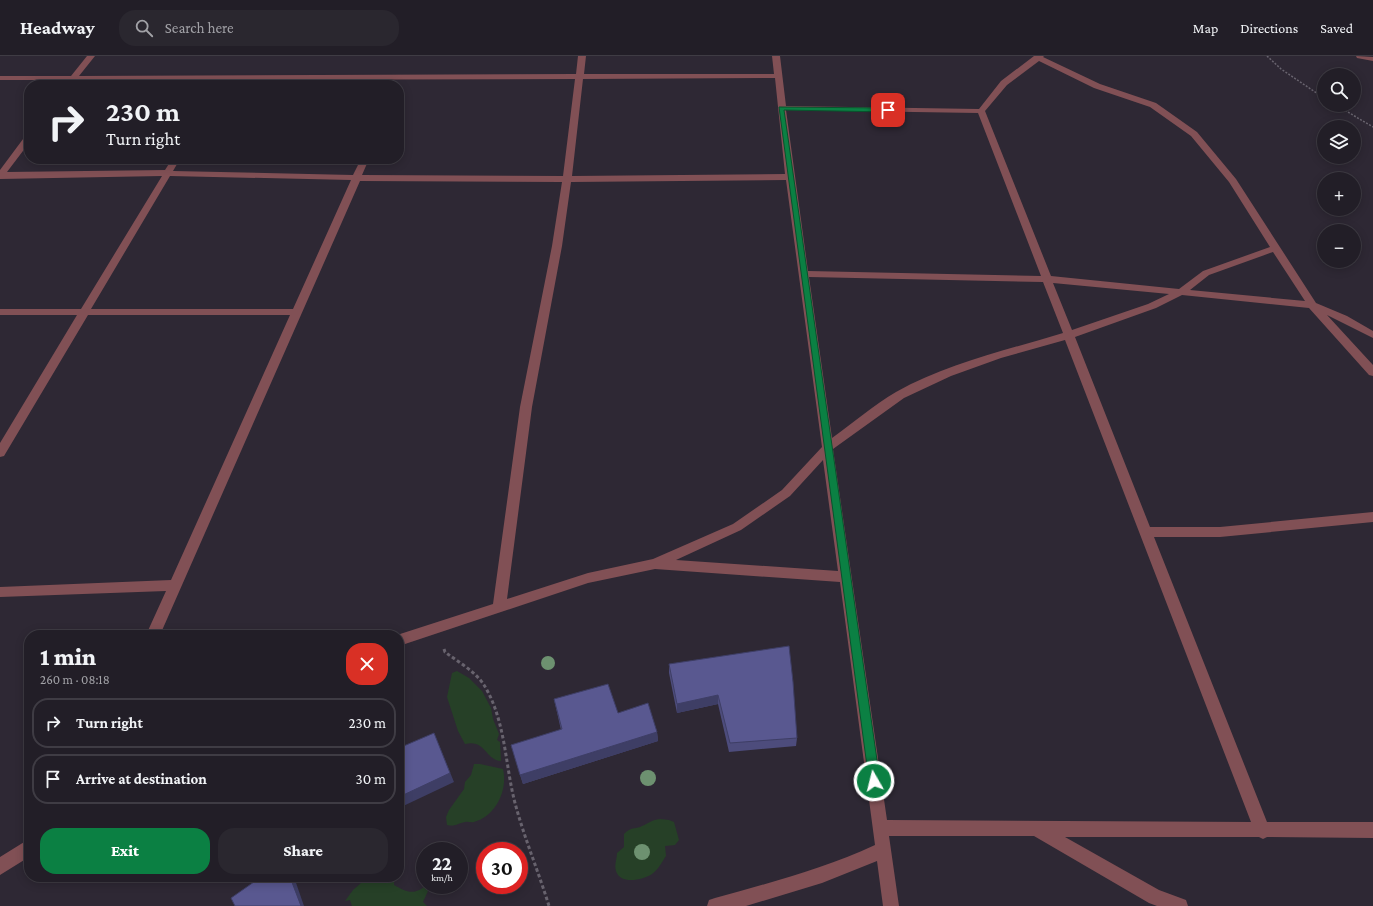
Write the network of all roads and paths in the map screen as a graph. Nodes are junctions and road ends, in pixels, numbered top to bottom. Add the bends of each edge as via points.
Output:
1 (91, 56) edge
2 (582, 56) edge
3 (776, 56) edge
4 (1267, 56) edge
5 (1360, 56) edge
6 (1038, 57) edge
7 (1373, 59) edge
8 (579, 75) junction
9 (402, 76) junction
10 (777, 76) junction
11 (227, 77) junction
12 (0, 78) edge
13 (74, 78) junction
14 (225, 80) edge
15 (400, 80) edge
16 (1317, 93) edge
17 (781, 108) junction
18 (981, 111) junction
19 (1348, 112) edge
20 (1373, 127) edge
21 (24, 144) edge
22 (173, 164) edge
23 (363, 164) edge
24 (167, 173) junction
25 (0, 175) edge
26 (790, 177) junction
27 (356, 178) junction
28 (567, 180) junction
29 (1276, 248) junction
30 (804, 274) junction
31 (1047, 279) junction
32 (1181, 292) junction
33 (1312, 305) junction
34 (86, 311) junction
35 (0, 312) edge
36 (297, 312) junction
37 (1069, 335) junction
38 (1373, 335) edge
39 (1373, 372) edge
40 (828, 447) junction
41 (0, 454) edge
42 (1373, 517) edge
43 (1146, 532) junction
44 (655, 564) junction
45 (846, 577) junction
46 (175, 585) junction
47 (0, 592) edge
48 (500, 606) junction
49 (435, 628) junction
50 (155, 630) edge
51 (404, 638) edge
52 (881, 828) junction
53 (1037, 829) junction
54 (1373, 830) edge
55 (1263, 831) junction
56 (884, 849) junction
57 (24, 850) edge
58 (0, 867) edge
59 (549, 906) edge
60 (715, 906) edge
61 (891, 906) edge
62 (1180, 906) edge

1 - 13 street
2 - 8 street
3 - 10 street
4 - 16 path
5 - 7 street
6 - 18 street via 1004,83
6 - 29 street via 1097,86 1153,104 1194,134 1233,181
8 - 9 street
8 - 10 street
8 - 28 street
9 - 11 street
9 - 15 street
10 - 17 street
11 - 13 street
11 - 14 street
12 - 13 street
17 - 18 street
17 - 26 street
18 - 31 street
19 - 20 path
21 - 25 street
22 - 24 street
23 - 27 street
24 - 25 street
24 - 27 street
24 - 34 street
26 - 28 street
26 - 30 street
27 - 28 street
27 - 36 street
28 - 48 street via 526,407
29 - 32 street via 1206,273
29 - 33 street
30 - 31 street
30 - 40 street
31 - 32 street
31 - 37 street
32 - 33 street
32 - 37 street via 1152,306
33 - 38 street via 1343,318
33 - 39 street
34 - 35 street
34 - 36 street
34 - 41 street
36 - 46 street
37 - 40 street via 961,368 900,395
37 - 43 street
40 - 44 street via 786,493 737,527
40 - 45 street
42 - 43 street via 1220,532
43 - 55 street
44 - 45 street
44 - 48 street via 588,578
45 - 52 street
46 - 47 street
46 - 50 street
48 - 49 street
49 - 51 street
49 - 59 path via 445,652 474,673 491,699 502,737 515,801
52 - 53 street
52 - 56 street
53 - 55 street
53 - 62 street via 1155,897
54 - 55 street
56 - 60 street via 863,859 776,889
56 - 61 street
57 - 58 street

